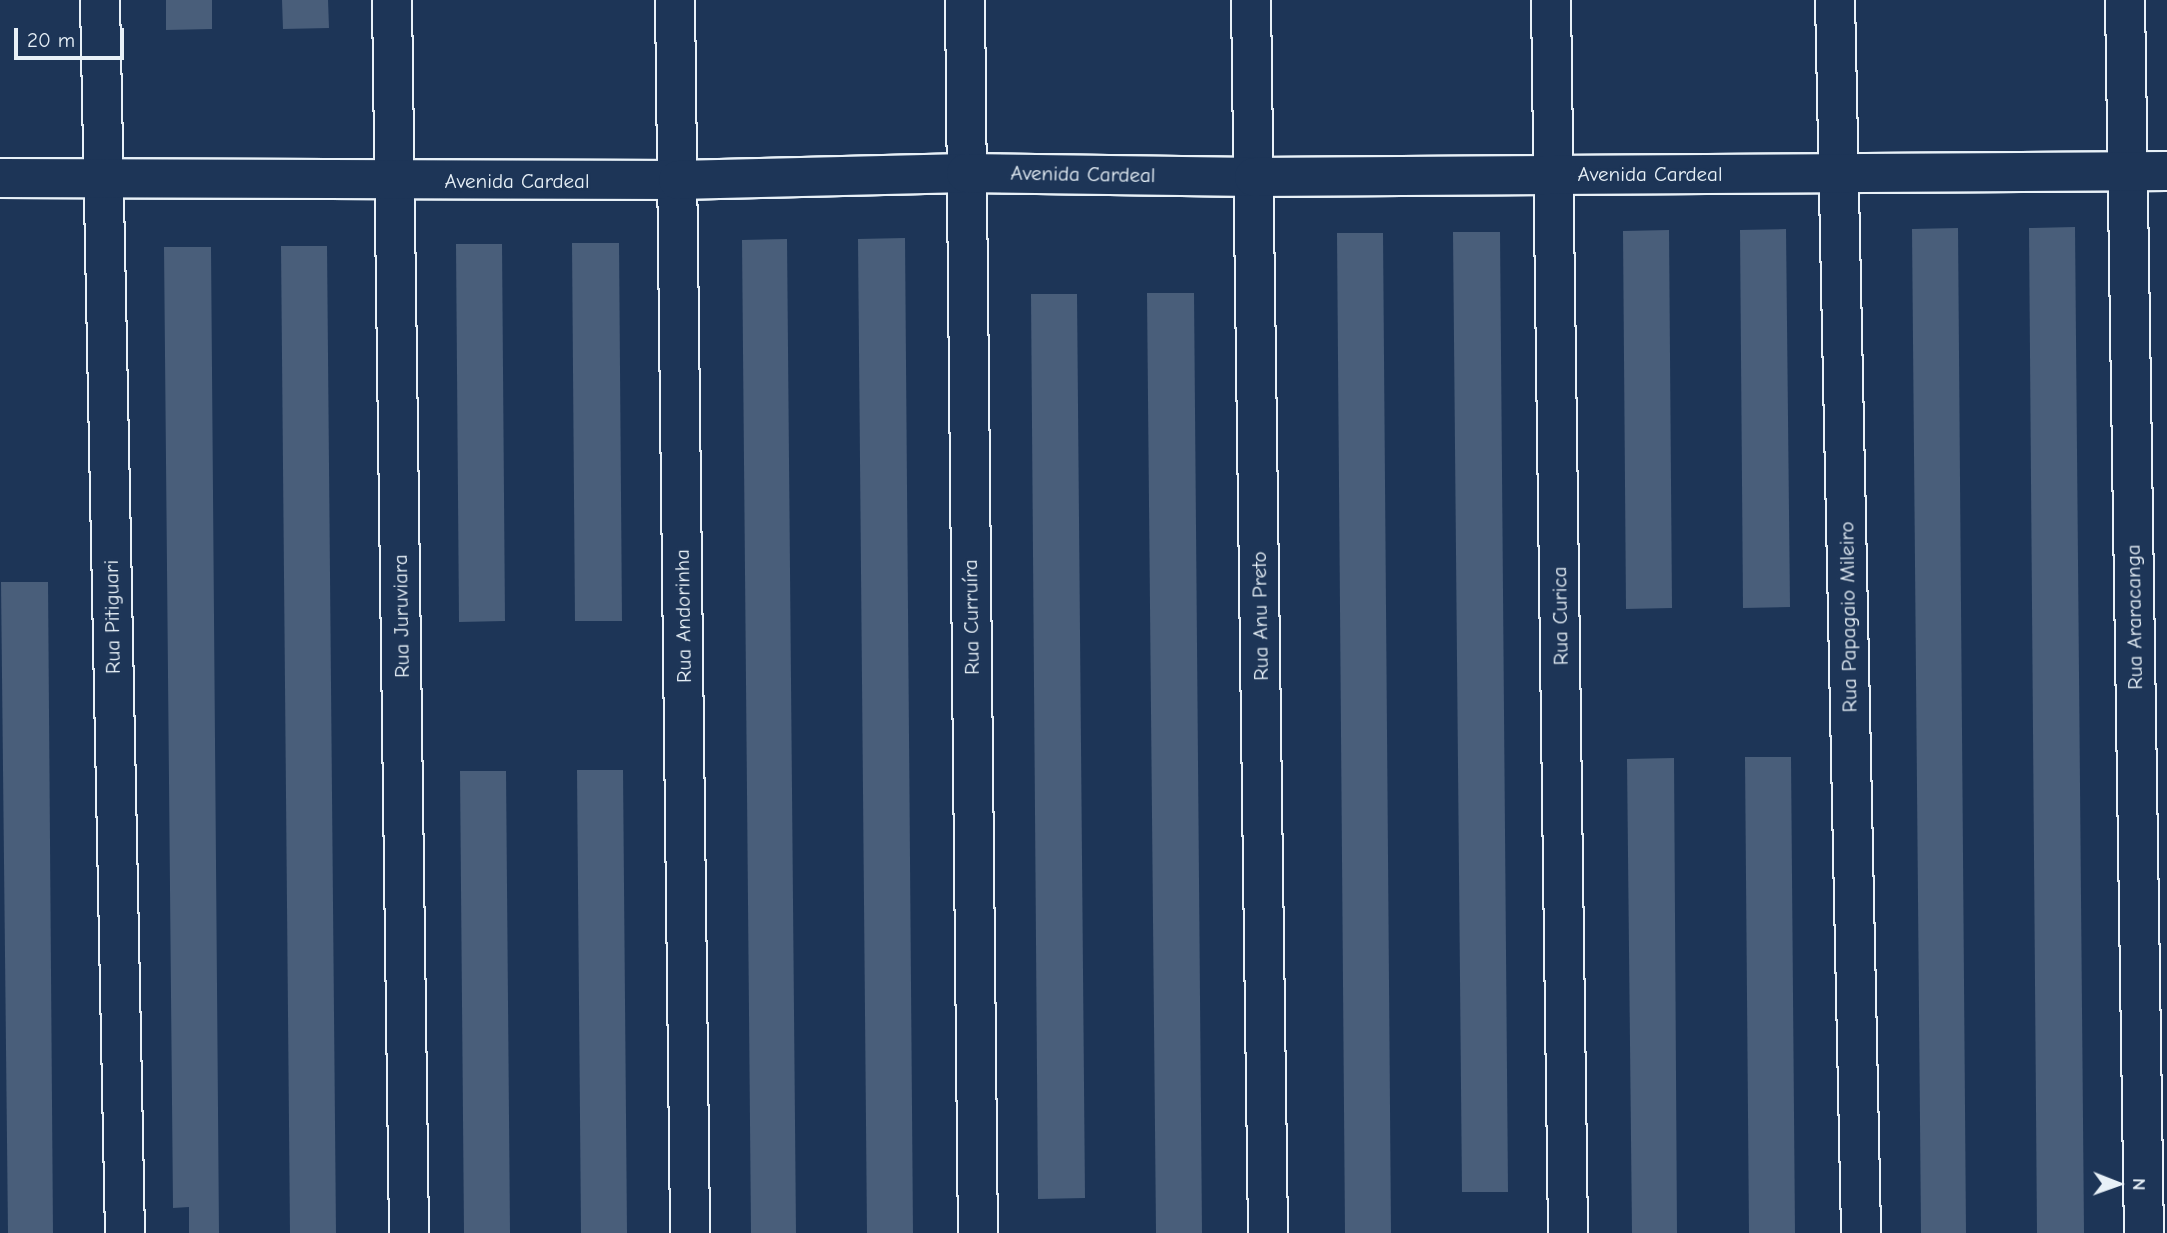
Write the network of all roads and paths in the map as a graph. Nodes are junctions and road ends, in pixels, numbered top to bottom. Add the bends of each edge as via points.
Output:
1 (100, 0) edge
2 (391, 0) edge
3 (675, 0) edge
4 (965, 0) edge
5 (1251, 0) edge
6 (1551, 0) edge
7 (1836, 0) edge
8 (2125, 0) edge
9 (2127, 171) junction
10 (2167, 171) edge
11 (966, 173) junction
12 (1554, 174) junction
13 (1838, 174) junction
14 (102, 177) junction
15 (1254, 177) junction
16 (0, 178) edge
17 (678, 180) junction
18 (395, 181) junction
19 (125, 1233) edge
20 (409, 1233) edge
21 (690, 1233) edge
22 (978, 1233) edge
23 (1268, 1233) edge
24 (1568, 1233) edge
25 (1861, 1233) edge
26 (2144, 1233) edge

1 - 14 street, Rua Pitiguari
2 - 18 street, Rua Juruviara
3 - 17 street, Rua Andorinha
4 - 11 street, Rua Curruíra
5 - 15 street, Rua Anu Preto
6 - 12 street, Rua Curica
7 - 13 street, Rua Papagaio Mileiro
8 - 9 street, Rua Araracanga
9 - 10 street, Avenida Cardeal
9 - 13 street, Avenida Cardeal
9 - 26 street, Rua Araracanga
11 - 15 street, Avenida Cardeal
11 - 17 street, Avenida Cardeal
11 - 22 street, Rua Curruíra
12 - 13 street, Avenida Cardeal
12 - 15 street, Avenida Cardeal
12 - 24 street, Rua Curica
13 - 25 street, Rua Papagaio Mileiro
14 - 16 street, Avenida Cardeal
14 - 18 street, Avenida Cardeal
14 - 19 street, Rua Pitiguari
15 - 23 street, Rua Anu Preto
17 - 18 street, Avenida Cardeal
17 - 21 street, Rua Andorinha
18 - 20 street, Rua Juruviara

